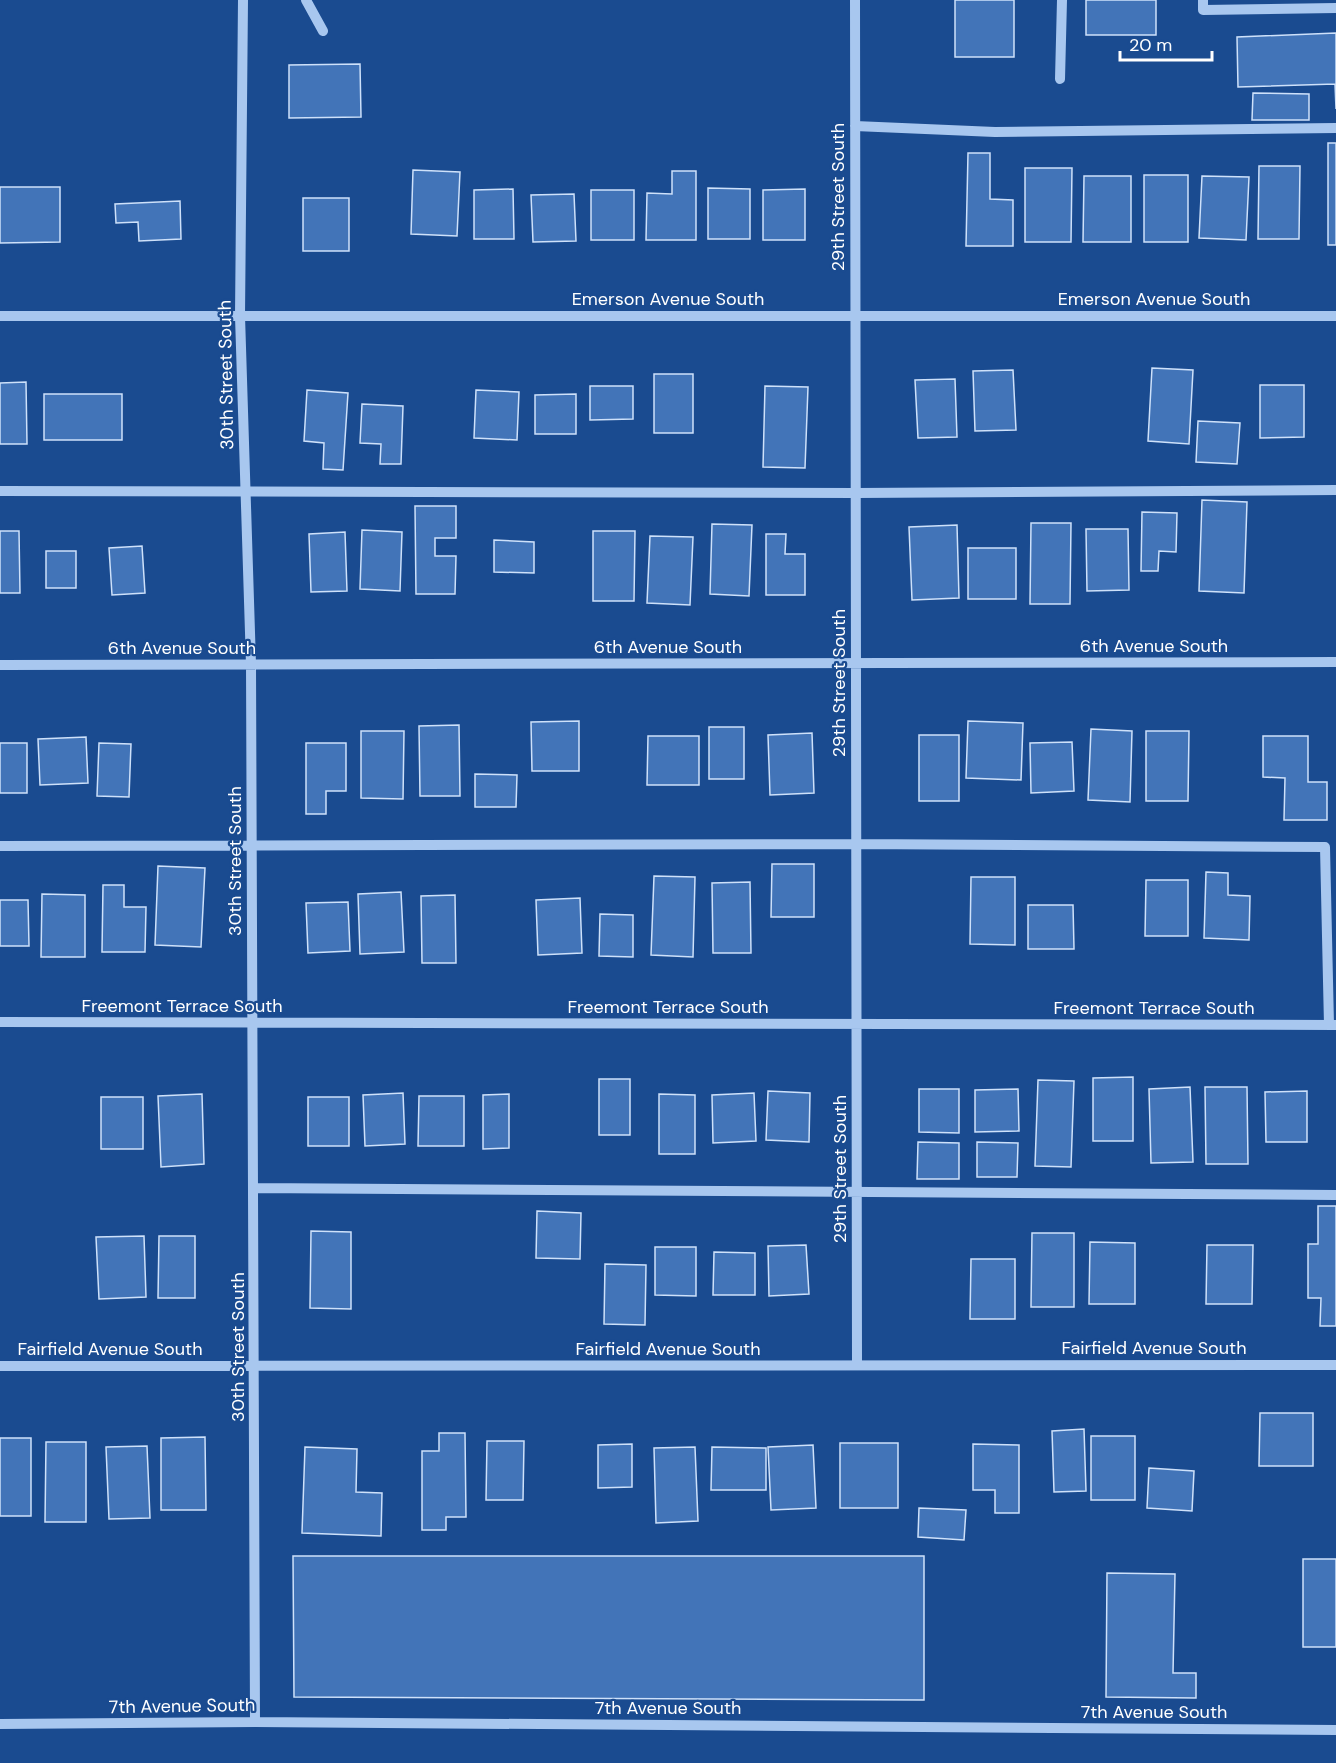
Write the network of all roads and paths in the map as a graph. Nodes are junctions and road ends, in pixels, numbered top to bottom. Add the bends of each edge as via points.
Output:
1 (243, 0) edge
2 (306, 0) edge
3 (855, 0) edge
4 (1062, 0) edge
5 (1203, 0) edge
6 (1336, 8) edge
7 (323, 31) dead end
8 (1060, 79) dead end
9 (855, 126) junction
10 (1336, 128) edge
11 (0, 316) edge
12 (240, 316) junction
13 (855, 316) junction
14 (1336, 316) edge
15 (245, 490) junction
16 (1336, 490) edge
17 (0, 491) edge
18 (856, 493) junction
19 (1336, 662) edge
20 (856, 663) junction
21 (251, 664) junction
22 (0, 665) edge
23 (856, 844) junction
24 (0, 846) edge
25 (250, 847) junction
26 (0, 1023) edge
27 (252, 1023) junction
28 (857, 1024) junction
29 (1333, 1025) edge
30 (254, 1188) junction
31 (857, 1194) junction
32 (1336, 1195) edge
33 (857, 1365) junction
34 (1336, 1365) edge
35 (0, 1366) edge
36 (254, 1366) junction
37 (255, 1722) junction
38 (0, 1724) edge
39 (1336, 1730) edge

1 - 12 street, 30th Street South
2 - 7 street
3 - 9 street, 29th Street South
4 - 8 street
5 - 6 street via 1203,10
9 - 10 street via 995,132
9 - 13 street, 29th Street South
11 - 12 street, Emerson Avenue South
12 - 13 street, Emerson Avenue South
12 - 15 street, 30th Street South
13 - 14 street, Emerson Avenue South
13 - 18 street, 29th Street South
15 - 17 street
15 - 18 street
15 - 21 street, 30th Street South
16 - 18 street
18 - 20 street, 29th Street South
19 - 20 street, 6th Avenue South
20 - 21 street, 6th Avenue South
20 - 23 street, 29th Street South
21 - 22 street, 6th Avenue South
21 - 25 street, 30th Street South
23 - 25 street
23 - 28 street, 29th Street South
23 - 29 street via 1325,847
24 - 25 street
25 - 27 street, 30th Street South
26 - 27 street, Freemont Terrace South
27 - 28 street, Freemont Terrace South
27 - 30 street, 30th Street South
28 - 29 street, Freemont Terrace South
28 - 31 street, 29th Street South
30 - 31 street
30 - 36 street, 30th Street South
31 - 32 street
31 - 33 street, 29th Street South
33 - 34 street, Fairfield Avenue South
33 - 36 street, Fairfield Avenue South
35 - 36 street, Fairfield Avenue South
36 - 37 street, 30th Street South
37 - 38 street, 7th Avenue South
37 - 39 street, 7th Avenue South

